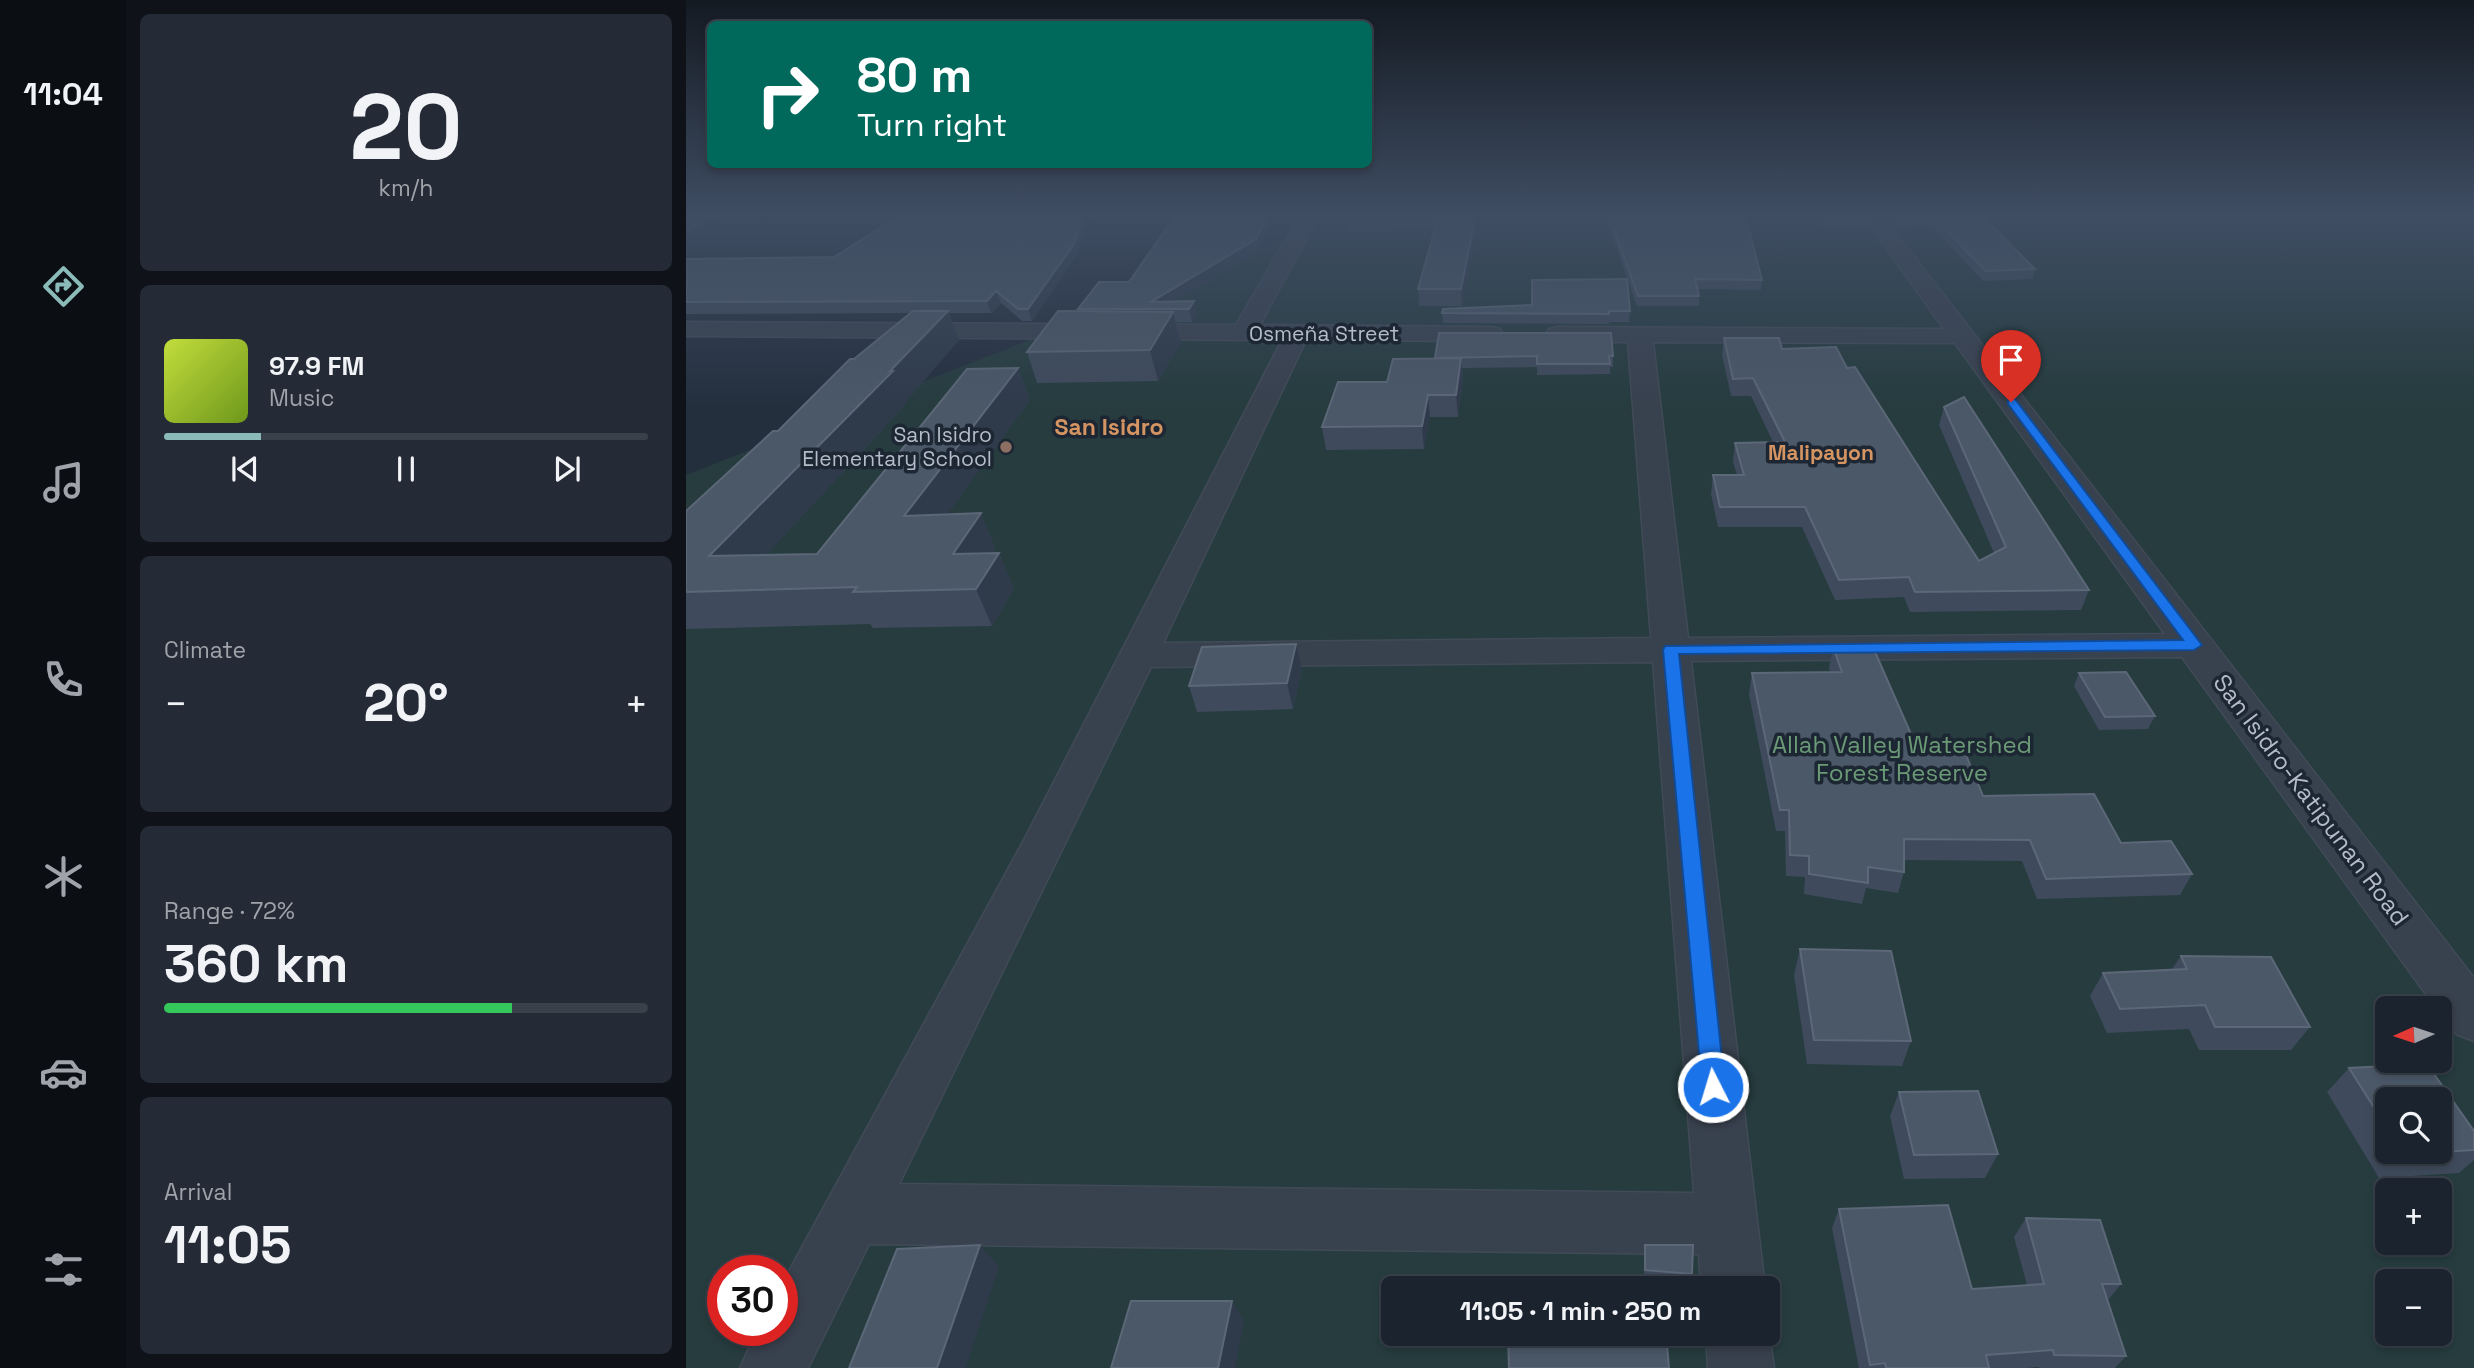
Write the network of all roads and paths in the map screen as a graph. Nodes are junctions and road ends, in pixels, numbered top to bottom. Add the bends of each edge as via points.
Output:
1 (1275, 277) edge
2 (1918, 277) edge
3 (686, 329) edge
4 (1243, 334) junction
5 (1297, 334) junction
6 (1510, 334) edge
7 (1536, 334) edge
8 (1640, 335) junction
9 (1962, 336) junction
10 (2194, 645) junction
11 (1670, 650) junction
12 (1138, 655) junction
13 (2474, 1018) edge
14 (854, 1214) junction
15 (1727, 1224) junction
16 (1732, 1276) edge
17 (1739, 1346) edge
18 (773, 1368) edge
19 (1741, 1368) edge

1 - 4 street
2 - 9 street, San Isidro-Katipunan Road
3 - 4 street, Osmeña Street
4 - 5 street, Osmeña Street
5 - 6 street, Osmeña Street
5 - 12 street
7 - 8 street
8 - 9 street
8 - 11 street
9 - 10 street, San Isidro-Katipunan Road
10 - 11 street
10 - 13 street, San Isidro-Katipunan Road
11 - 12 street
11 - 15 street
12 - 14 street
14 - 15 street
14 - 18 street
15 - 16 street
17 - 19 street

